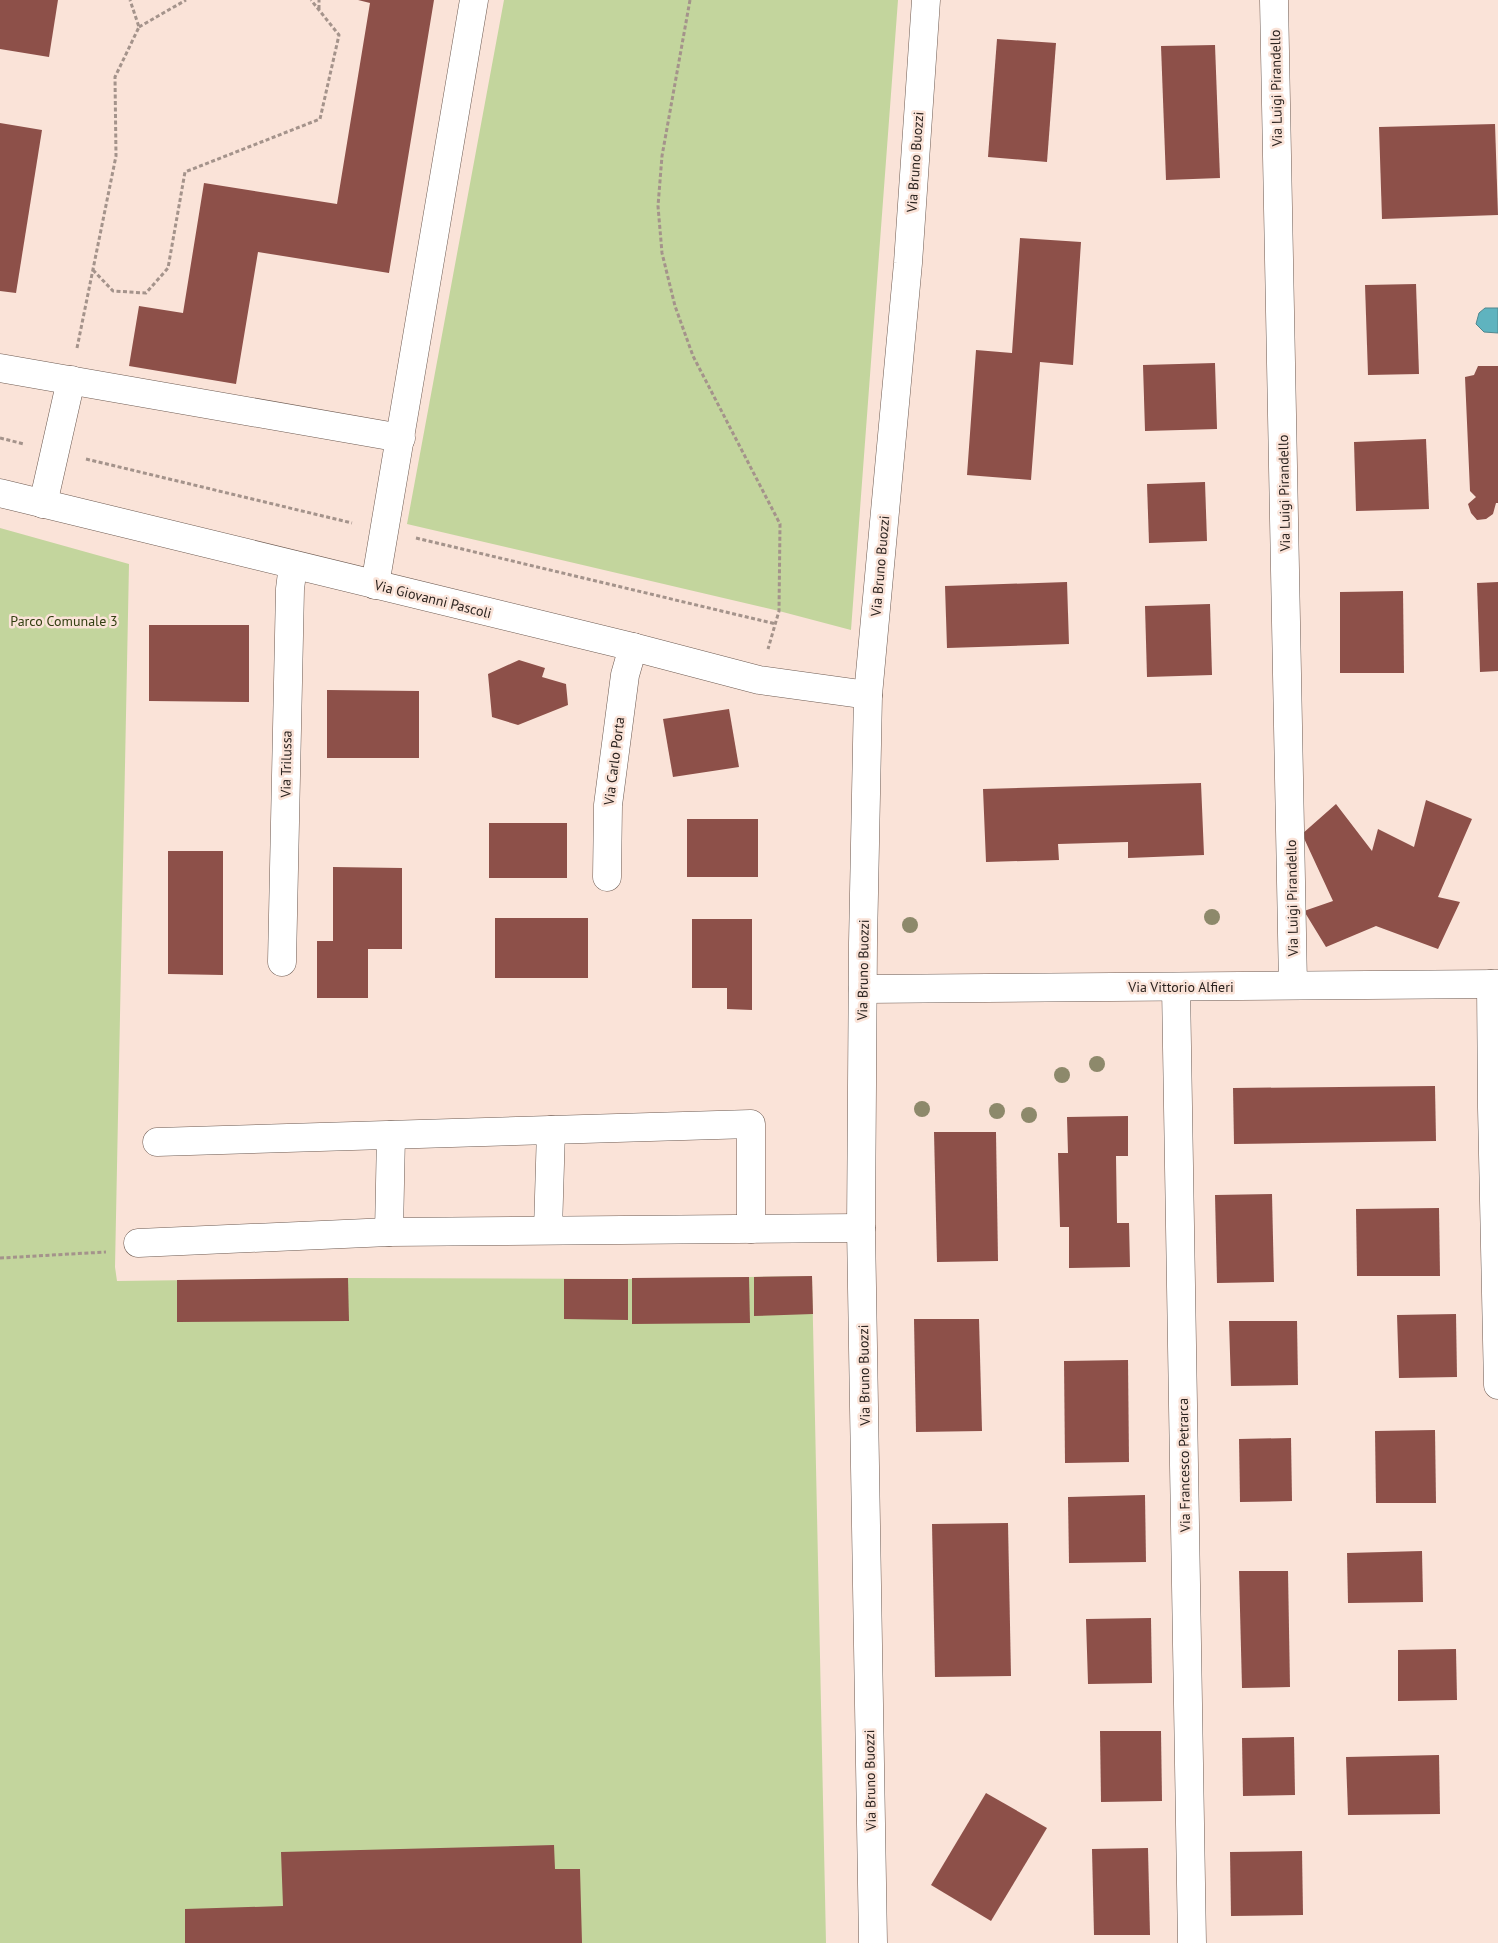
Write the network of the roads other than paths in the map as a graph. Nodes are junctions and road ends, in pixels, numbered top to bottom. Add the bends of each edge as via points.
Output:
1 (474, 0) edge
2 (926, 0) edge
3 (1274, 0) edge
4 (0, 368) edge
5 (71, 380) junction
6 (401, 438) junction
7 (0, 493) edge
8 (43, 504) junction
9 (293, 565) junction
10 (375, 585) junction
11 (633, 647) junction
12 (868, 694) junction
13 (606, 877) dead end
14 (282, 962) dead end
15 (1495, 984) edge
16 (1293, 986) junction
17 (1176, 987) junction
18 (863, 989) junction
19 (551, 1130) junction
20 (391, 1135) junction
21 (157, 1142) dead end
22 (861, 1228) junction
23 (751, 1229) junction
24 (548, 1230) junction
25 (389, 1232) junction
26 (138, 1243) road end
27 (1498, 1385) edge
28 (872, 1943) edge
29 (1192, 1943) edge

1 - 6 street
2 - 12 street, Via Bruno Buozzi via 908,263
3 - 16 street, Via Luigi Pirandello
4 - 5 street
5 - 6 street
5 - 8 street
6 - 10 street
7 - 8 street, Via Giovanni Pascoli
8 - 9 street, Via Giovanni Pascoli
9 - 10 street, Via Giovanni Pascoli
9 - 14 street, Via Trilussa
10 - 11 street, Via Giovanni Pascoli
11 - 12 street, Via Giovanni Pascoli via 759,680
11 - 13 street, Via Carlo Porta via 625,675 608,804
12 - 18 street, Via Bruno Buozzi
15 - 16 street, Via Vittorio Alfieri
15 - 27 street via 1492,1108
16 - 17 street, Via Vittorio Alfieri
17 - 18 street, Via Vittorio Alfieri
17 - 29 street, Via Francesco Petrarca
18 - 22 street, Via Bruno Buozzi
19 - 20 street
19 - 23 street via 751,1124
19 - 24 street
20 - 21 street
20 - 25 street
22 - 23 street
22 - 28 street, Via Bruno Buozzi
23 - 24 street
24 - 25 street
25 - 26 street

